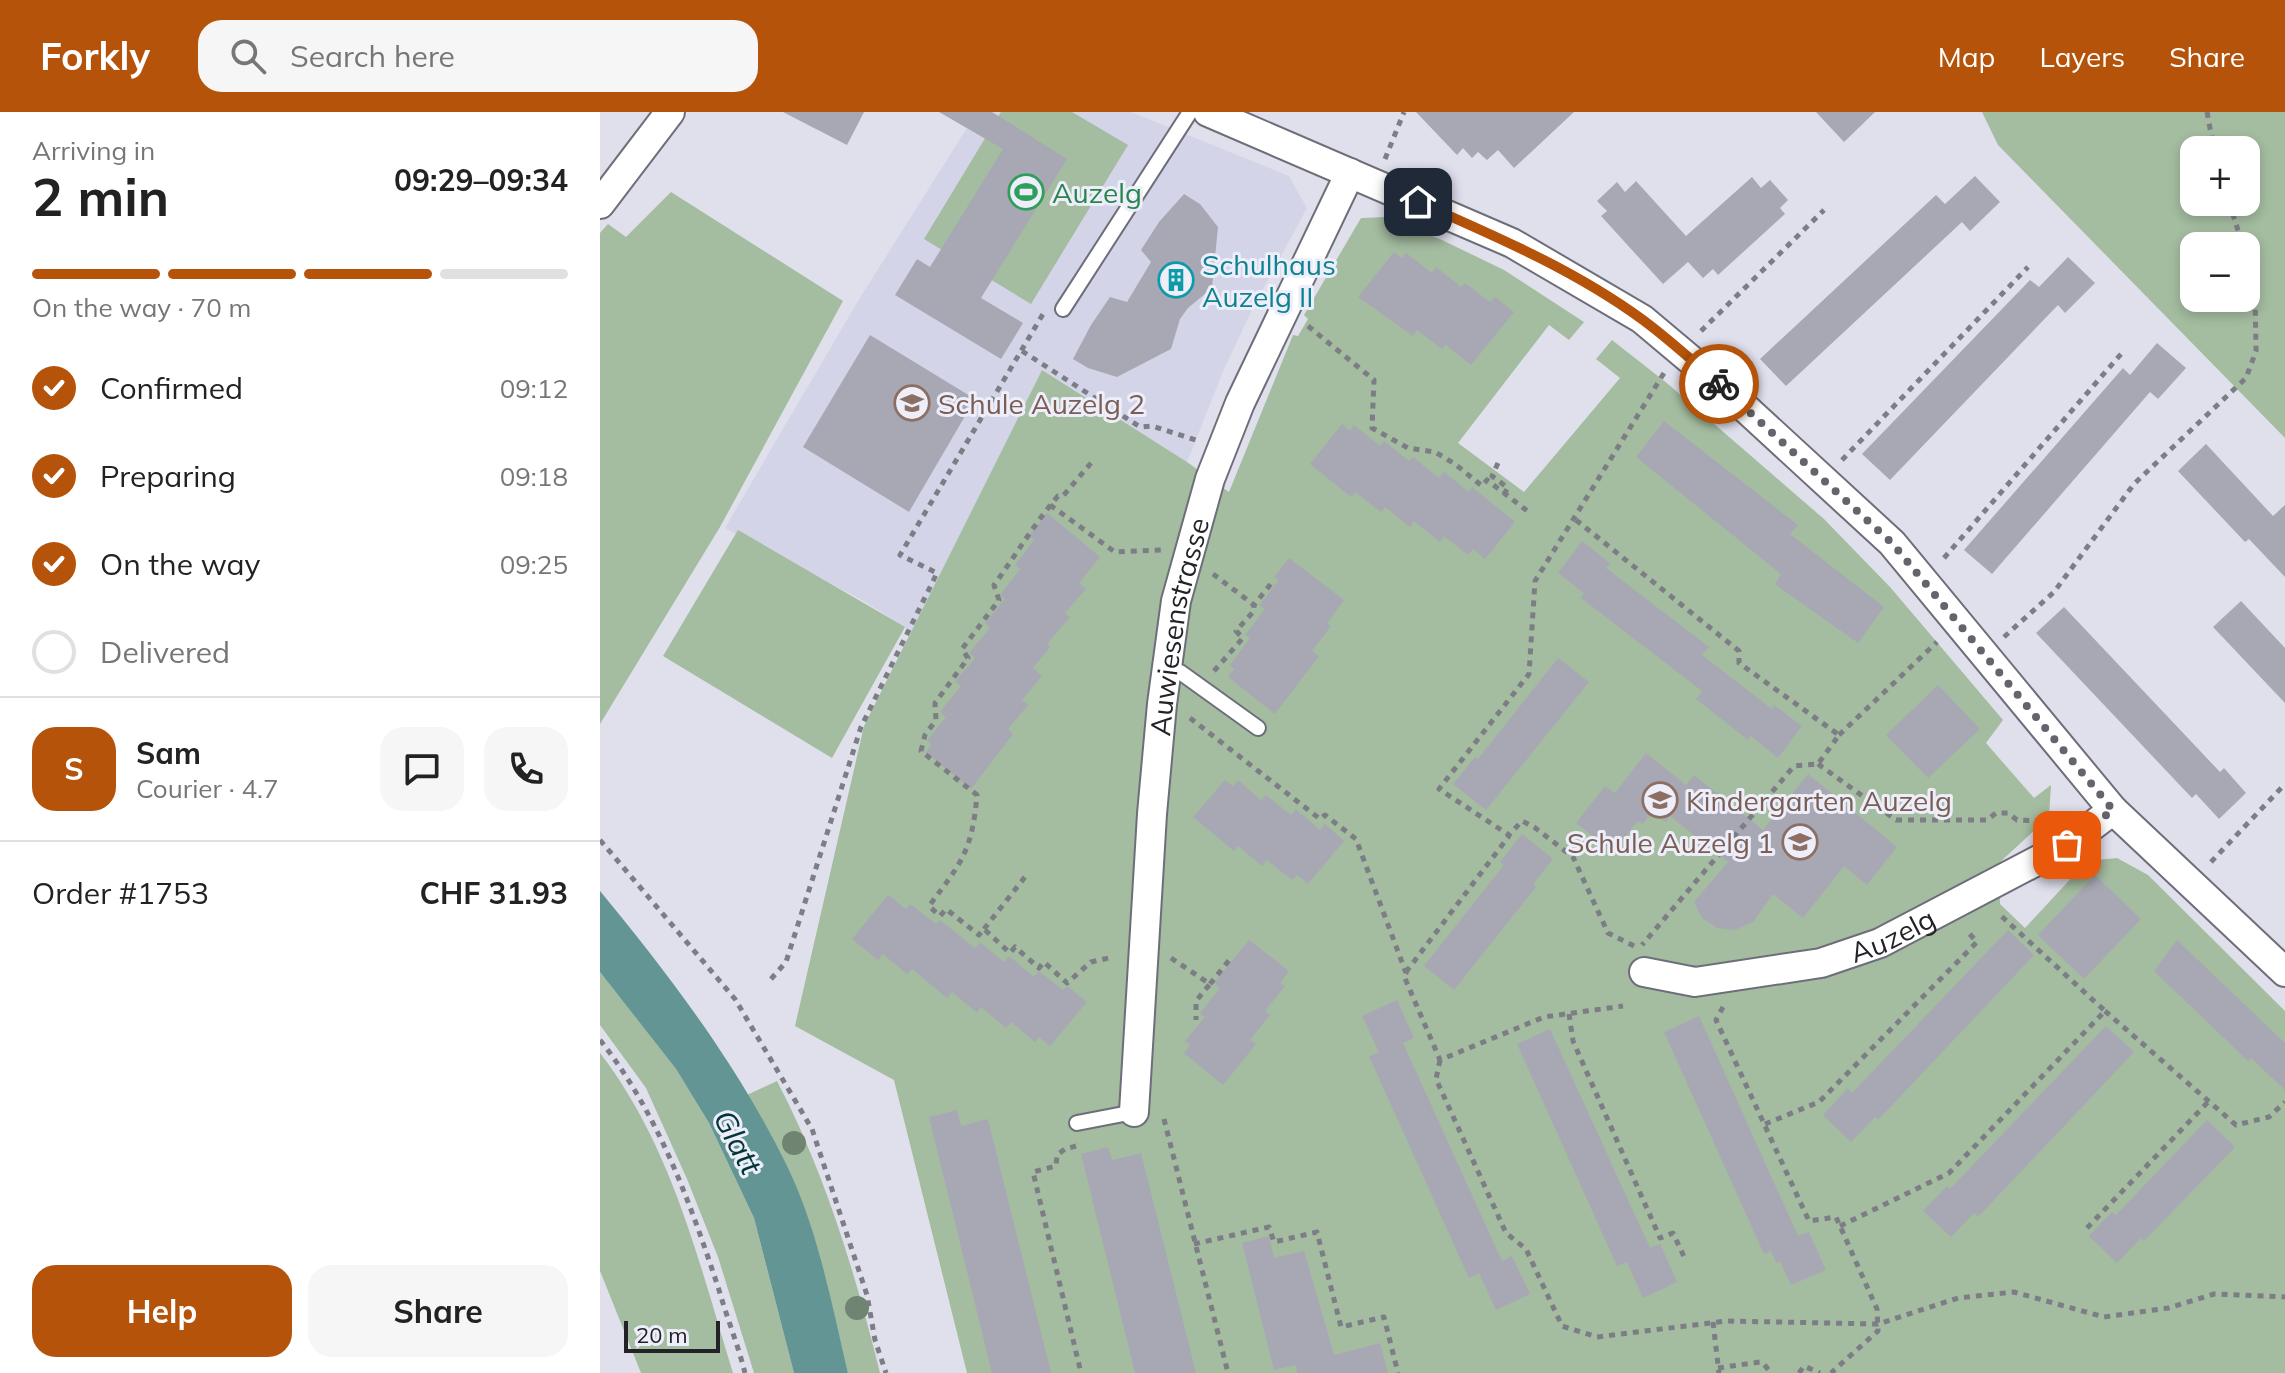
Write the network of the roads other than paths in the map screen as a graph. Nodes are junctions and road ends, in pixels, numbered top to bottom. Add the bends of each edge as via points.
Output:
1 (670, 112) edge
2 (1190, 112) edge
3 (1208, 112) edge
4 (1350, 173) junction
5 (600, 204) edge
6 (1063, 309) road end
7 (1166, 671) junction
8 (1258, 728) dead end
9 (2113, 810) junction
10 (1644, 972) dead end
11 (2285, 972) edge
12 (1134, 1112) joint
13 (1077, 1123) dead end

1 - 5 street
2 - 6 lane
3 - 4 street
4 - 7 street, Auwiesenstrasse via 1240,403 1210,479 1176,601
4 - 9 street via 1512,243 1642,319 1682,351 1892,543
7 - 8 lane via 1180,672
7 - 12 street, Auwiesenstrasse
9 - 10 street, Auzelg via 2067,845 1880,943 1821,963 1695,982
9 - 11 street
12 - 13 lane

